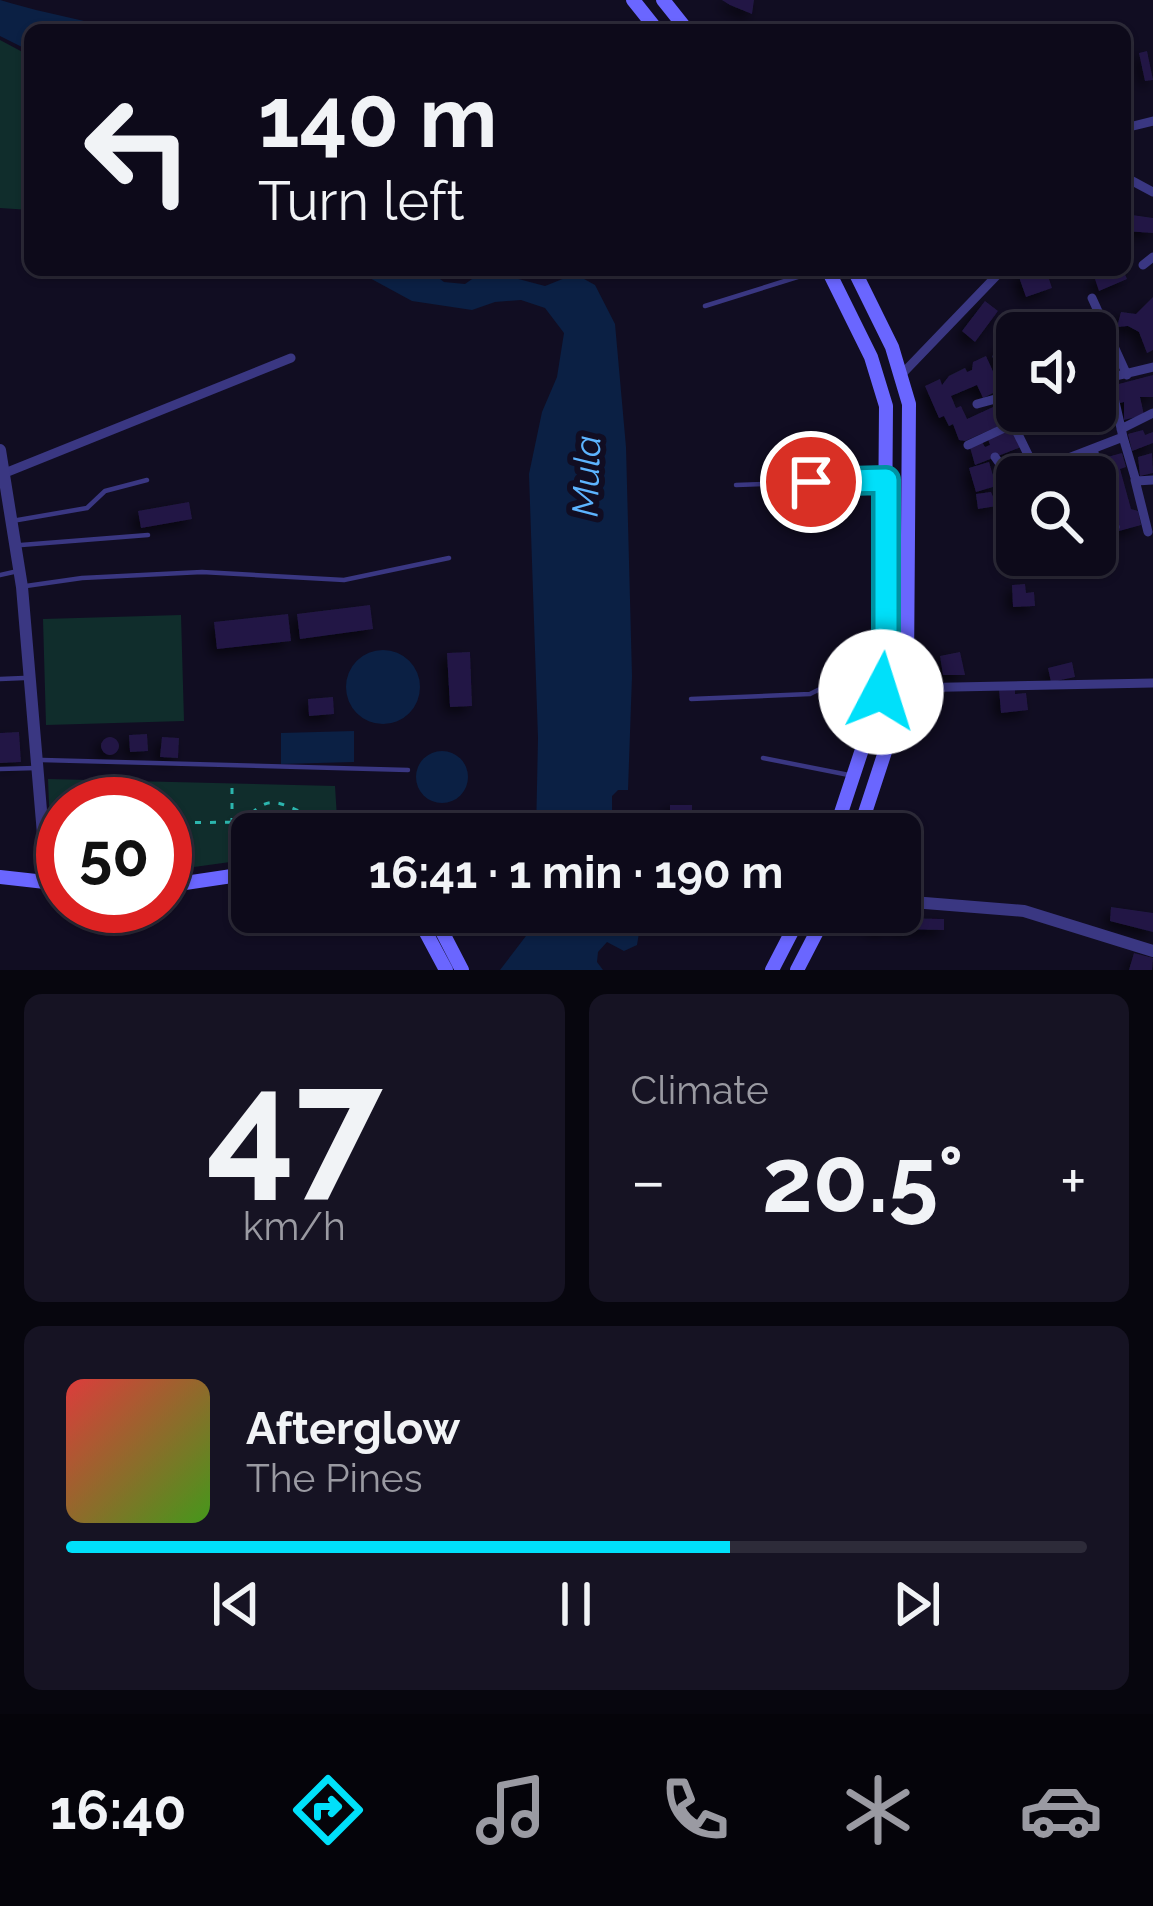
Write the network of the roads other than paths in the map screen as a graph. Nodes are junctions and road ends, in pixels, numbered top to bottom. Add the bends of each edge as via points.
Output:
1 (663, 0) edge
2 (682, 24) edge
3 (1153, 256) edge
4 (1142, 265) dead end
5 (804, 276) edge
6 (827, 276) edge
7 (857, 276) edge
8 (996, 276) edge
9 (1092, 298) dead end
10 (705, 306) dead end
11 (291, 358) dead end
12 (1153, 367) edge
13 (903, 373) junction
14 (1127, 375) junction
15 (1116, 378) edge
16 (880, 380) junction
17 (996, 399) edge
18 (976, 404) dead end
19 (1116, 406) edge
20 (1153, 413) edge
21 (997, 432) edge
22 (1122, 433) junction
23 (968, 446) dead end
24 (1094, 448) junction
25 (0, 450) edge
26 (1080, 456) edge
27 (1096, 456) edge
28 (5, 473) junction
29 (147, 480) dead end
30 (886, 480) junction
31 (1135, 480) junction
32 (1153, 480) edge
33 (736, 485) dead end
34 (4, 489) edge
35 (12, 521) junction
36 (1148, 532) dead end
37 (148, 535) dead end
38 (15, 546) junction
39 (449, 558) dead end
40 (20, 571) junction
41 (0, 575) edge
42 (22, 587) junction
43 (31, 678) junction
44 (0, 679) edge
45 (1153, 683) edge
46 (904, 688) junction
47 (881, 692) junction
48 (691, 699) dead end
49 (763, 758) dead end
50 (39, 764) junction
51 (0, 769) edge
52 (408, 770) dead end
53 (855, 776) junction
54 (40, 777) edge
55 (842, 813) edge
56 (865, 813) edge
57 (231, 876) edge
58 (0, 877) edge
59 (36, 880) edge
60 (192, 882) edge
61 (921, 903) edge
62 (436, 933) edge
63 (439, 933) edge
64 (791, 933) edge
65 (816, 933) edge
66 (1153, 951) edge
67 (446, 970) edge
68 (462, 970) edge
69 (772, 970) edge
70 (797, 970) edge

1 - 2 main road
3 - 4 street
5 - 10 lane
6 - 16 main road
7 - 13 main road
8 - 13 street
9 - 14 street
11 - 28 street
12 - 14 street
13 - 16 main road
13 - 46 main road
14 - 15 street
16 - 30 main road
17 - 18 street
19 - 22 street
20 - 22 street
21 - 23 street
22 - 24 street
22 - 31 street
24 - 26 street
24 - 27 street
25 - 28 street
28 - 34 street
29 - 35 lane via 104,491 87,508
30 - 33 lane
30 - 47 main road
31 - 32 street
31 - 36 street
34 - 35 street
35 - 38 street
37 - 38 lane
38 - 40 street
39 - 42 lane via 344,580 202,572
40 - 41 lane
40 - 42 street
42 - 43 street
43 - 44 lane
43 - 50 street
45 - 46 street
46 - 56 main road
47 - 48 lane via 824,687
47 - 53 main road
49 - 53 lane
50 - 51 lane
50 - 52 lane
50 - 54 street
53 - 55 main road
57 - 60 main road
58 - 59 main road
61 - 66 street via 1024,911
62 - 67 main road
63 - 68 main road
64 - 69 main road
65 - 70 main road

